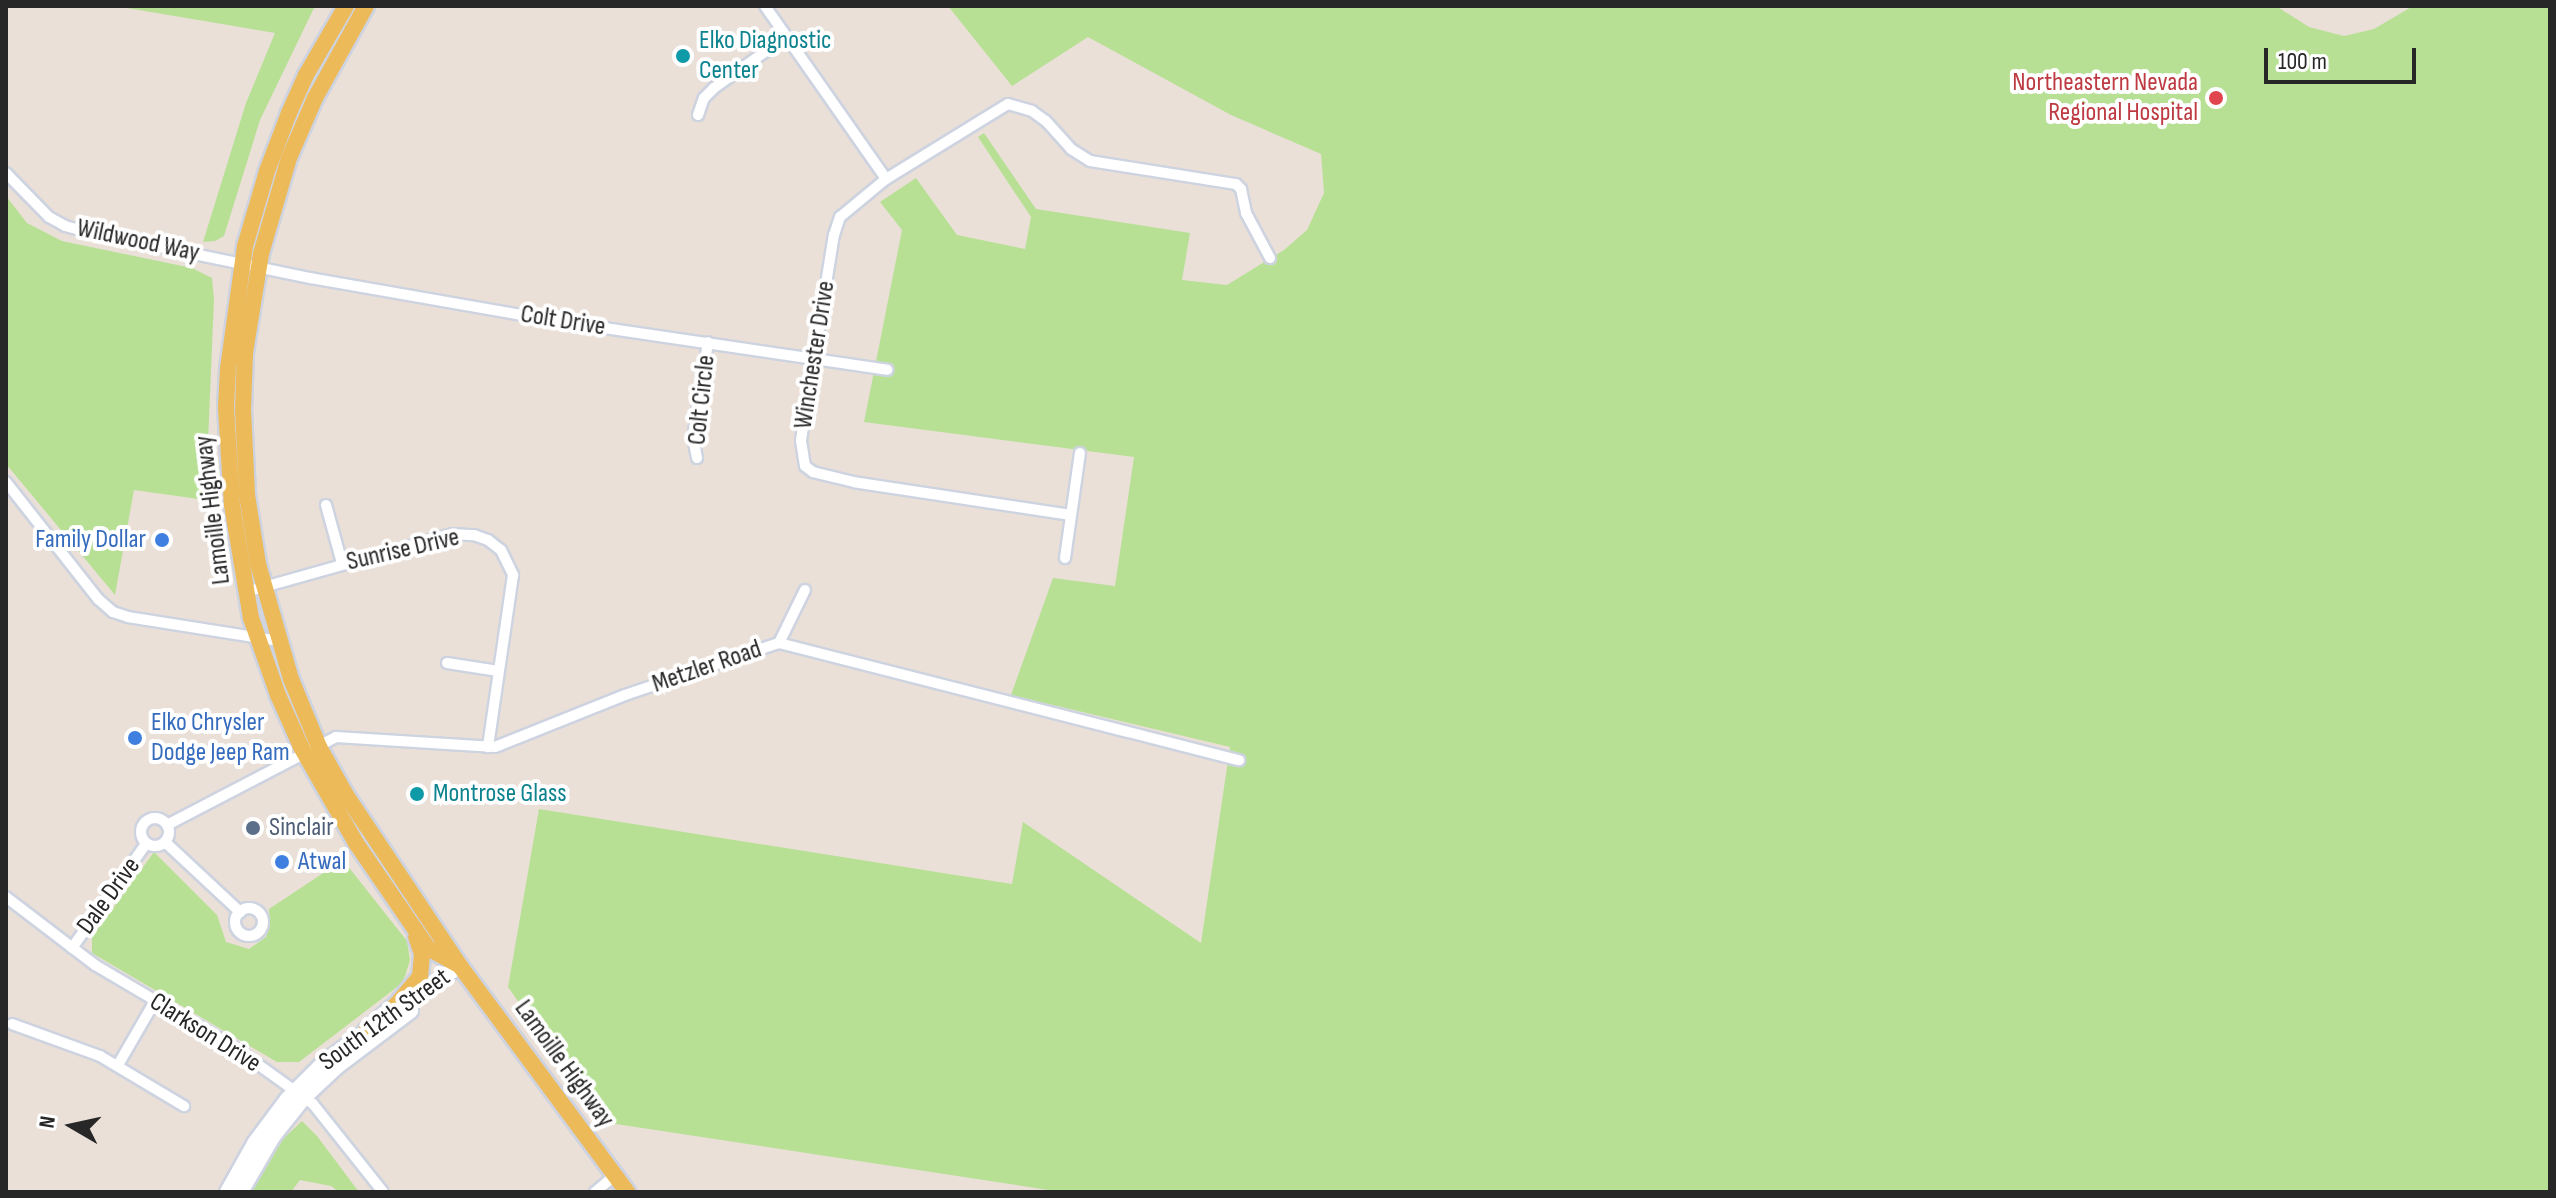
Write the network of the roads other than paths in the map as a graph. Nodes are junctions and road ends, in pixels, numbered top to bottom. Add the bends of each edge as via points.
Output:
1 (346, 6) edge
2 (366, 6) edge
3 (765, 6) edge
4 (786, 37) junction
5 (698, 115) dead end
6 (6, 173) edge
7 (886, 179) junction
8 (1270, 258) dead end
9 (241, 264) junction
10 (259, 266) junction
11 (708, 342) junction
12 (815, 358) junction
13 (887, 370) dead end
14 (1080, 453) dead end
15 (697, 458) dead end
16 (6, 482) edge
17 (326, 505) dead end
18 (1071, 515) junction
19 (1065, 558) dead end
20 (342, 563) junction
21 (264, 587) junction
22 (805, 590) dead end
23 (246, 592) junction
24 (258, 638) junction
25 (279, 641) junction
26 (779, 643) junction
27 (447, 663) dead end
28 (498, 671) junction
29 (488, 747) junction
30 (312, 751) junction
31 (1239, 760) dead end
32 (167, 825) junction
33 (165, 842) junction
34 (146, 844) junction
35 (387, 888) junction
36 (6, 897) edge
37 (240, 912) dead end
38 (72, 948) junction
39 (462, 968) junction
40 (155, 1001) junction
41 (12, 1024) dead end
42 (366, 1031) junction
43 (118, 1065) junction
44 (299, 1095) junction
45 (184, 1106) dead end
46 (615, 1175) junction
47 (227, 1192) edge
48 (241, 1192) edge
49 (383, 1192) edge
50 (595, 1192) edge
51 (627, 1192) edge

1 - 9 main road, Lamoille Highway via 306,75 275,148
2 - 10 main road, Lamoille Highway via 289,158
3 - 4 street
4 - 5 street via 714,88
4 - 7 street
6 - 9 street, Wildwood Way via 35,206 65,226
7 - 8 street, Winchester Drive via 1008,104 1032,111 1071,149 1093,162 1236,184
7 - 12 street, Winchester Drive via 840,217
9 - 10 street, Colt Drive
9 - 23 main road, Lamoille Highway via 229,339 226,408 232,505
10 - 11 street, Colt Drive via 550,320
10 - 21 main road, Lamoille Highway via 245,353 244,438 247,495
11 - 12 street, Colt Drive
11 - 15 street, Colt Circle via 693,438
12 - 13 street, Colt Drive
12 - 18 street, Winchester Drive via 801,448 805,466 813,472
14 - 18 street
16 - 24 street via 113,612
17 - 20 street
18 - 19 street
20 - 21 street, Sunrise Drive
20 - 28 street, Sunrise Drive via 452,534 488,540 501,550 513,575
21 - 23 street, Sunrise Drive
21 - 25 main road, Lamoille Highway
22 - 26 street
23 - 24 main road, Lamoille Highway
24 - 25 street
24 - 30 main road, Lamoille Highway via 278,695
25 - 30 main road, Lamoille Highway
26 - 29 street, Metzler Road
26 - 31 street, Metzler Road
27 - 28 street
28 - 29 street, Sunrise Drive
29 - 30 street, Metzler Road via 344,736
30 - 32 street, Dale Drive
30 - 35 main road, Lamoille Highway via 356,843
30 - 39 main road, Lamoille Highway
32 - 33 street, Dale Drive
32 - 34 street, Dale Drive via 156,818 144,823 140,831
33 - 34 street, Dale Drive
33 - 37 street
34 - 38 street, Dale Drive
35 - 39 main road, Lamoille Highway via 428,948
35 - 42 main road via 415,935 423,966 414,987
36 - 38 street, Clarkson Drive
38 - 40 street, Clarkson Drive
39 - 42 main road, South 12th Street
39 - 44 main road, South 12th Street
39 - 46 main road, Lamoille Highway
40 - 43 street
40 - 44 street, Clarkson Drive via 231,1045
41 - 43 street
42 - 44 main road, South 12th Street via 323,1063
43 - 45 street
44 - 47 main road, South 12th Street via 255,1142
44 - 48 main road, South 12th Street
44 - 49 street, Clarkson Drive via 332,1125
46 - 50 street
46 - 51 main road, Lamoille Highway

